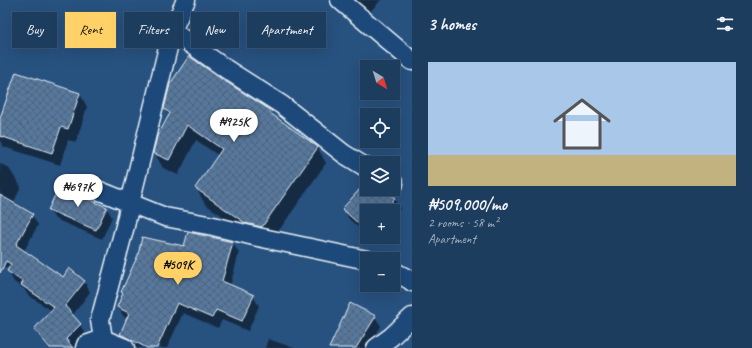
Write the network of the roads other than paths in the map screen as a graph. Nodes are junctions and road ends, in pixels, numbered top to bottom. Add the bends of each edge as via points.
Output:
1 (186, 0) edge
2 (340, 0) edge
3 (181, 12) edge
4 (183, 39) edge
5 (168, 48) edge
6 (412, 61) edge
7 (360, 164) edge
8 (95, 189) dead end
9 (130, 203) junction
10 (360, 259) edge
11 (400, 275) edge
12 (412, 282) edge
13 (412, 317) edge
14 (103, 339) junction
15 (85, 348) edge
16 (125, 348) edge
17 (376, 348) edge

1 - 3 street
2 - 6 street
4 - 7 street via 282,105
5 - 9 street
8 - 9 street
9 - 10 street via 165,217
9 - 14 street via 100,320
11 - 12 street
13 - 17 street
14 - 15 street via 86,345
14 - 16 street

